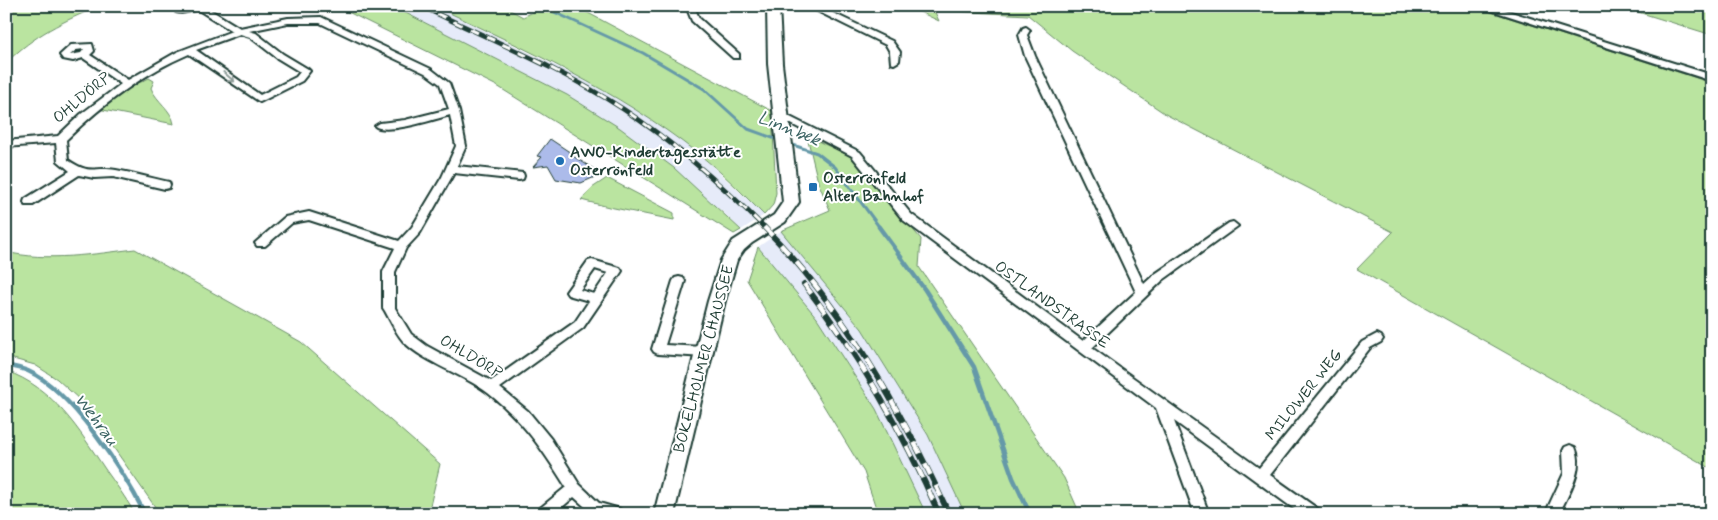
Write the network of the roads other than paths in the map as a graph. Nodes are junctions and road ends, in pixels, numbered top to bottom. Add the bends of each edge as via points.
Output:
1 (177, 6) edge
2 (197, 6) edge
3 (690, 6) edge
4 (773, 6) edge
5 (811, 6) edge
6 (1482, 6) edge
7 (239, 31) junction
8 (1025, 33) dead end
9 (189, 50) junction
10 (84, 55) dead end
11 (736, 56) dead end
12 (894, 61) dead end
13 (1712, 78) edge
14 (126, 83) junction
15 (454, 111) junction
16 (781, 116) junction
17 (380, 126) dead end
18 (61, 139) junction
19 (6, 144) edge
20 (451, 169) junction
21 (77, 171) junction
22 (519, 176) dead end
23 (165, 185) dead end
24 (29, 202) dead end
25 (1233, 226) dead end
26 (261, 244) dead end
27 (401, 246) junction
28 (679, 281) dead end
29 (1142, 293) junction
30 (598, 299) dead end
31 (1377, 339) dead end
32 (1084, 348) junction
33 (704, 352) junction
34 (491, 388) junction
35 (1161, 405) junction
36 (1570, 451) dead end
37 (1261, 476) junction
38 (574, 488) junction
39 (544, 514) edge
40 (615, 514) edge
41 (664, 514) edge
42 (1202, 514) edge
43 (1313, 514) edge
44 (1552, 514) edge

1 - 2 street via 179,10
2 - 7 street
3 - 11 street via 695,19
4 - 16 main road
5 - 12 street via 888,43 895,52
6 - 13 street
7 - 9 street, OHLDÖRP
9 -> 7 street via 260,98 299,79 305,71 253,35
7 - 15 street, OHLDÖRP via 284,21 320,20 428,71 444,83
8 - 29 street via 1030,56
9 - 14 street, OHLDÖRP
10 - 14 street, OHLDÖRP
14 - 18 street, OHLDÖRP via 75,123
15 - 17 street
15 - 20 street, OHLDÖRP via 461,146
16 - 32 street, OSTLANDSTRASSE via 856,154 907,217
16 - 33 main road, BOKELHOLMER CHAUSSEE via 791,202 779,221 742,243 732,254
18 - 19 street, OHLDÖRP
18 - 21 street, OHLDÖRP via 63,161
20 - 22 street
20 - 27 street, OHLDÖRP via 416,230
21 - 23 street via 113,173
21 - 24 street
25 - 29 street via 1159,277
26 - 27 street via 289,220 309,216
27 - 34 street, OHLDÖRP via 389,272 389,308 407,336 422,349
28 - 33 street via 658,349
29 - 32 street
30 - 34 street via 579,325
31 - 37 street, MILOWER WEG via 1366,344
32 - 35 street, OSTLANDSTRASSE
33 - 41 main road, BOKELHOLMER CHAUSSEE
34 - 38 street, OHLDÖRP via 523,415 546,443
35 - 37 street, OSTLANDSTRASSE
35 - 42 street
36 - 44 street via 1571,473
37 - 43 street, OSTLANDSTRASSE
38 - 39 street
38 - 40 street, OHLDÖRP via 595,508

